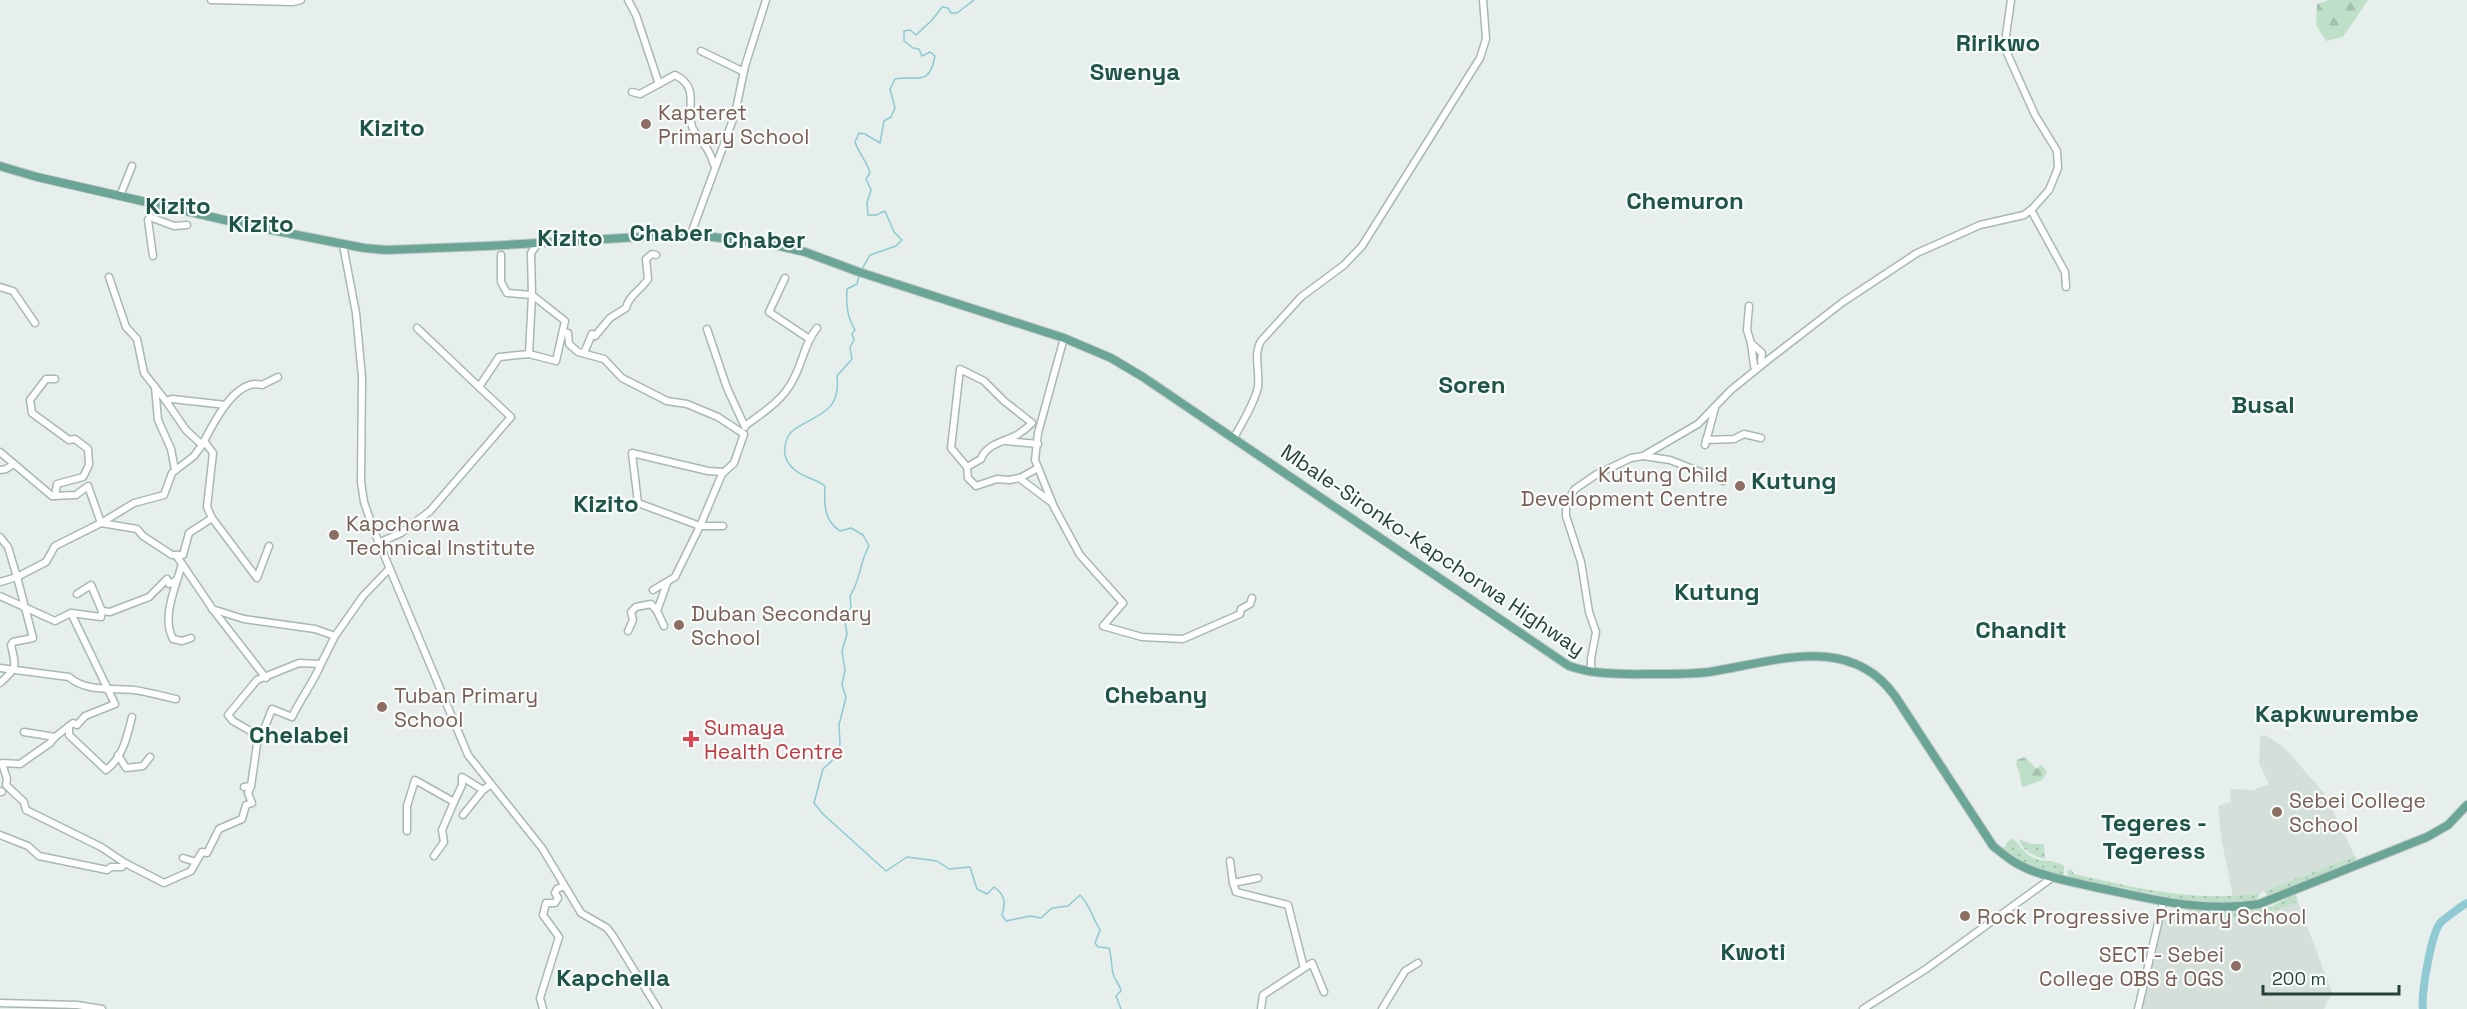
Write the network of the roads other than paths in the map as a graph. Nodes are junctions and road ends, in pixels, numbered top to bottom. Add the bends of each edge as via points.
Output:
1 (211, 0) edge
2 (302, 0) edge
3 (628, 0) edge
4 (766, 0) edge
5 (1483, 0) edge
6 (2011, 0) edge
7 (701, 51) dead end
8 (744, 72) junction
9 (659, 84) junction
10 (632, 92) dead end
11 (715, 165) junction
12 (132, 166) dead end
13 (1, 168) edge
14 (120, 196) junction
15 (2031, 210) junction
16 (187, 225) dead end
17 (691, 234) junction
18 (539, 242) junction
19 (343, 245) junction
20 (501, 255) dead end
21 (656, 255) dead end
22 (153, 256) dead end
23 (109, 277) dead end
24 (785, 278) dead end
25 (0, 287) edge
26 (2066, 287) dead end
27 (532, 295) junction
28 (1749, 306) dead end
29 (35, 323) dead end
30 (417, 328) dead end
31 (817, 328) dead end
32 (707, 329) dead end
33 (563, 332) junction
34 (808, 338) junction
35 (1064, 338) junction
36 (1751, 343) junction
37 (1790, 343) junction
38 (584, 353) junction
39 (529, 354) junction
40 (1761, 361) junction
41 (1754, 366) junction
42 (278, 377) dead end
43 (55, 379) dead end
44 (154, 384) junction
45 (480, 387) junction
46 (166, 401) junction
47 (226, 405) junction
48 (1715, 406) junction
49 (746, 425) junction
50 (744, 434) junction
51 (1234, 438) junction
52 (1761, 438) dead end
53 (1006, 441) junction
54 (203, 443) junction
55 (1037, 444) junction
56 (0, 452) edge
57 (1642, 456) junction
58 (14, 464) junction
59 (967, 467) junction
60 (1038, 468) junction
61 (0, 470) edge
62 (176, 470) junction
63 (724, 472) junction
64 (1019, 478) junction
65 (1724, 481) dead end
66 (56, 496) junction
67 (1052, 502) junction
68 (212, 518) junction
69 (101, 523) junction
70 (700, 526) junction
71 (723, 526) dead end
72 (0, 537) edge
73 (378, 543) junction
74 (269, 546) dead end
75 (176, 555) junction
76 (182, 564) junction
77 (389, 569) junction
78 (17, 577) junction
79 (177, 580) junction
80 (0, 582) edge
81 (667, 582) junction
82 (653, 590) dead end
83 (77, 594) dead end
84 (0, 596) edge
85 (1252, 598) dead end
86 (26, 607) junction
87 (212, 609) junction
88 (657, 610) junction
89 (102, 611) junction
90 (71, 613) junction
91 (663, 626) dead end
92 (628, 631) dead end
93 (335, 636) junction
94 (191, 638) dead end
95 (321, 664) junction
96 (0, 668) edge
97 (13, 672) junction
98 (1591, 672) junction
99 (266, 678) junction
100 (0, 683) edge
101 (108, 690) junction
102 (176, 699) dead end
103 (132, 717) dead end
104 (69, 726) junction
105 (24, 732) dead end
106 (55, 736) junction
107 (261, 737) junction
108 (118, 755) junction
109 (150, 757) dead end
110 (490, 785) junction
111 (483, 790) junction
112 (454, 802) junction
113 (2467, 804) edge
114 (464, 815) dead end
115 (407, 831) dead end
116 (0, 835) edge
117 (434, 856) dead end
118 (183, 858) dead end
119 (1230, 861) dead end
120 (196, 862) junction
121 (125, 863) junction
122 (2053, 877) junction
123 (1258, 879) dead end
124 (1233, 883) junction
125 (564, 886) junction
126 (2163, 902) junction
127 (1418, 963) dead end
128 (1304, 968) junction
129 (1324, 992) dead end
130 (0, 1003) edge
131 (102, 1009) edge
132 (543, 1009) edge
133 (658, 1009) edge
134 (1261, 1009) edge
135 (1382, 1009) edge
136 (1863, 1009) edge
137 (2138, 1009) edge

1 - 2 street
3 - 9 street
4 - 8 street
5 - 51 street via 1486,39 1480,58 1362,246 1301,297 1261,341 1257,349 1257,389
6 - 15 street via 2007,53 2035,115 2055,145 2058,159 2049,190
7 - 8 street
8 - 11 street via 735,114
9 - 10 street via 640,94
9 - 11 street via 675,75 685,82 690,91 693,128
11 - 17 street
12 - 14 street
13 - 14 main road, Mbale-Sironko-Kapchorwa Highway
14 - 19 main road, Mbale-Sironko-Kapchorwa Highway
15 - 26 street via 2065,272
15 - 37 street via 2014,219 1980,225 1917,254 1843,302
16 - 22 street via 174,226 150,217
17 - 18 main road, Mbale-Sironko-Kapchorwa Highway
17 - 35 main road, Mbale-Sironko-Kapchorwa Highway via 805,252
18 - 19 main road, Mbale-Sironko-Kapchorwa Highway via 386,250
18 - 27 street via 531,253
19 - 73 street via 355,304 363,377 362,492
20 - 27 street via 501,282 507,292
21 - 38 street via 646,260 648,279 643,287 627,301 626,308 610,318 595,336 592,334
23 - 44 street via 126,327 137,339 144,373
24 - 34 street via 769,312
25 - 29 street via 13,291
27 - 33 street via 566,321
27 - 39 street
28 - 36 street via 1747,330
30 - 45 street
31 - 34 street
32 - 49 street via 727,388
33 - 38 street via 568,333 569,344
33 - 39 street via 556,361
34 - 49 street via 793,380 778,402
35 - 51 main road, Mbale-Sironko-Kapchorwa Highway via 1111,358
35 - 55 street
36 - 40 street via 1762,353
36 - 41 street
37 - 40 street
37 - 48 street
38 - 50 street via 604,359 622,378 658,397 718,417
39 - 45 street via 499,357
40 - 41 street
41 - 48 street
42 - 47 street via 244,387
43 - 66 street via 46,379 30,400 32,413 88,449 89,465 83,477 57,484
44 - 46 street
44 - 62 street via 158,420
45 - 73 street via 512,417 430,511
46 - 47 street
46 - 54 street via 186,430
47 - 54 street
48 - 52 street via 1705,443 1744,434
48 - 57 street via 1698,424
49 - 50 street
50 - 63 street via 734,463
51 - 98 main road, Mbale-Sironko-Kapchorwa Highway via 1569,666
53 - 55 street
53 - 59 street via 996,443
53 - 59 street via 1032,423 984,381 960,369 951,448
54 - 62 street
54 - 68 street via 213,453 207,507
55 - 60 street
56 - 58 street
57 - 65 street via 1670,460
57 - 98 street via 1588,479 1566,503 1596,632
58 - 61 street
58 - 66 street
59 - 64 street via 968,478 976,486
60 - 64 street
60 - 67 street
62 - 69 street via 164,495 134,503
63 - 70 street
63 - 70 street via 633,453 638,503
64 - 67 street
66 - 69 street via 76,495 88,486
67 - 85 street via 1080,555 1123,603 1103,626 1142,637 1183,639 1240,614
68 - 74 street via 257,578
68 - 75 street via 189,533 183,555
69 - 75 street via 136,529
69 - 78 street via 55,546 46,562
70 - 71 street
70 - 81 street via 675,577
72 - 78 street via 8,547
73 - 77 street
75 - 76 street
76 - 79 street
76 - 87 street
77 - 93 street via 363,596
77 - 110 street via 463,744
78 - 80 street
78 - 86 street
79 - 89 street via 170,584 167,579 149,597 110,612
79 - 94 street via 168,631 173,639
81 - 82 street
81 - 88 street
83 - 89 street via 91,585
84 - 86 street
86 - 90 street via 55,621
86 - 97 street via 33,638 11,645 16,660
87 - 93 street via 244,619 315,628
87 - 99 street
88 - 91 street
88 - 92 street via 651,604 636,607 631,612 633,620
89 - 90 street via 101,617
90 - 101 street
93 - 95 street
95 - 99 street via 299,663
95 - 107 street via 292,717 272,709
96 - 97 street
97 - 100 street
97 - 101 street via 69,677
98 - 122 main road, Mbale-Sironko-Kapchorwa Highway via 1707,672 1814,655 1838,657 1862,666 1891,690 1993,846 2008,859
99 - 107 street via 257,680 228,715
101 - 102 street via 134,690
101 - 104 street via 115,704
103 - 108 street
104 - 106 street
104 - 108 street via 69,735 106,770 117,762
105 - 106 street
106 - 121 street via 20,764 3,763 6,785 24,802 26,810
107 - 120 street via 247,787 252,803 246,805 242,819 219,829 207,853 202,852
108 - 109 street via 126,768 142,766
110 - 111 street
110 - 125 street via 542,849
111 - 112 street via 462,777
111 - 114 street
112 - 115 street via 415,780 407,806
112 - 117 street via 442,830 444,842
113 - 126 main road, Mbale-Sironko-Kapchorwa Highway via 2448,825 2427,837 2259,904 2208,908
116 - 121 street via 28,846 39,856 107,870 123,867
118 - 120 street
119 - 124 street
120 - 121 street via 191,871 164,883
122 - 126 main road, Mbale-Sironko-Kapchorwa Highway
122 - 136 street via 1926,969
123 - 124 street
124 - 128 street via 1236,892 1288,905
125 - 132 street via 557,889 555,903 546,903 543,915 559,937 540,998
125 - 133 street via 581,913 608,928
126 - 137 street
127 - 135 street via 1406,971
128 - 129 street via 1312,963
128 - 134 street via 1263,995
130 - 131 street

